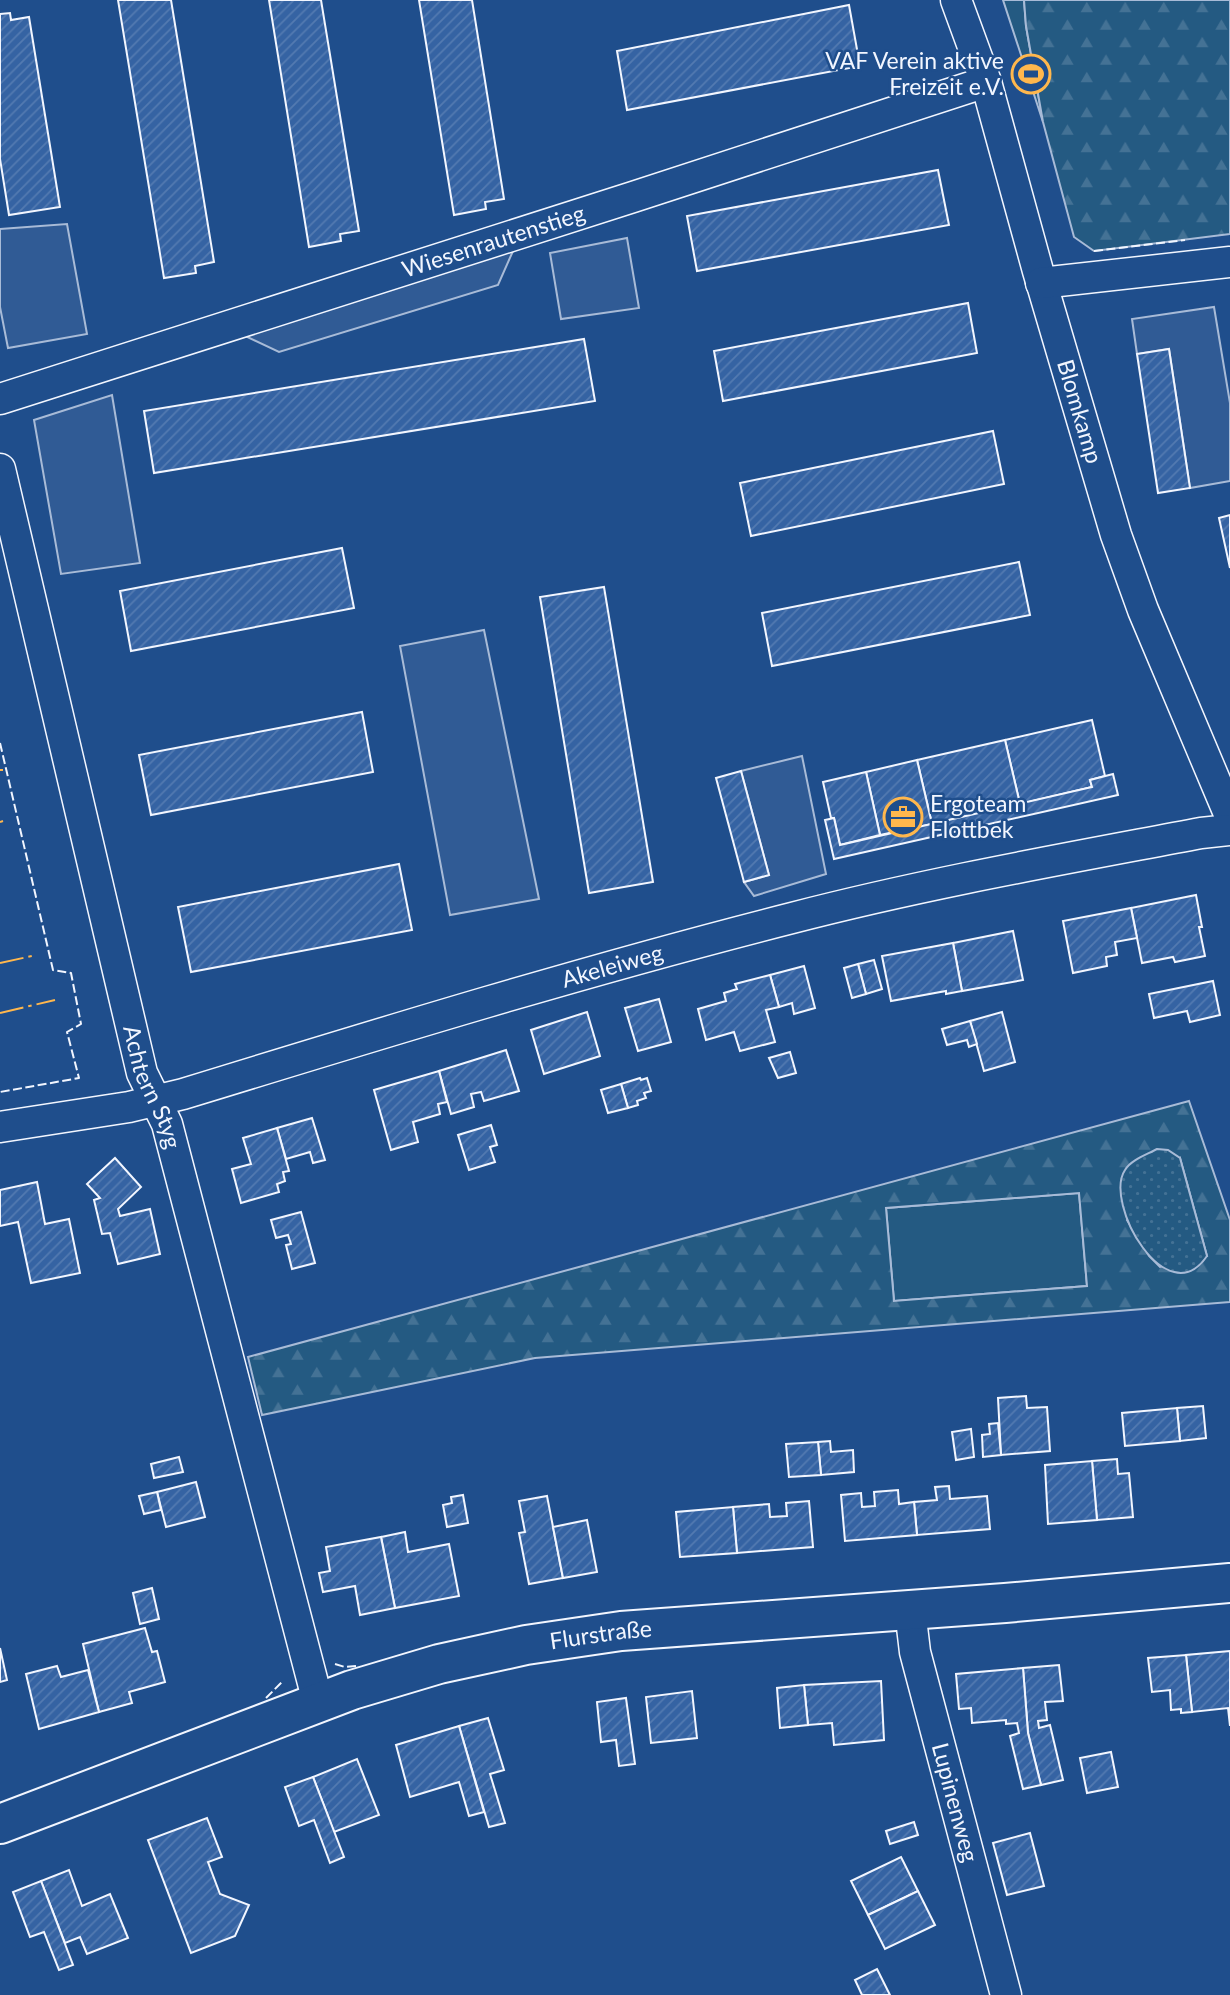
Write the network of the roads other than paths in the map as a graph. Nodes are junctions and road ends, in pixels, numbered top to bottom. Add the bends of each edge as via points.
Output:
1 (956, 0) edge
2 (986, 82) junction
3 (1230, 262) edge
4 (1041, 284) junction
5 (0, 398) edge
6 (0, 469) edge
7 (1230, 816) edge
8 (1230, 830) edge
9 (155, 1101) junction
10 (0, 1127) edge
11 (1230, 1583) edge
12 (911, 1610) junction
13 (318, 1702) junction
14 (0, 1824) edge
15 (1006, 1995) edge

1 - 2 street, Blomkamp
2 - 4 street, Blomkamp
2 - 5 street, Wiesenrautenstieg
3 - 4 street
4 - 7 street, Blomkamp via 1116,535
6 - 9 street, Achtern Styg via 142,1073
8 - 9 street, Akeleiweg via 979,876 794,917
9 - 10 street, Akeleiweg
9 - 13 street, Achtern Styg via 167,1124
11 - 12 street, Flurstraße
12 - 13 street, Flurstraße via 573,1637 439,1664
12 - 15 street, Lupinenweg via 915,1652
13 - 14 street, Flurstraße

